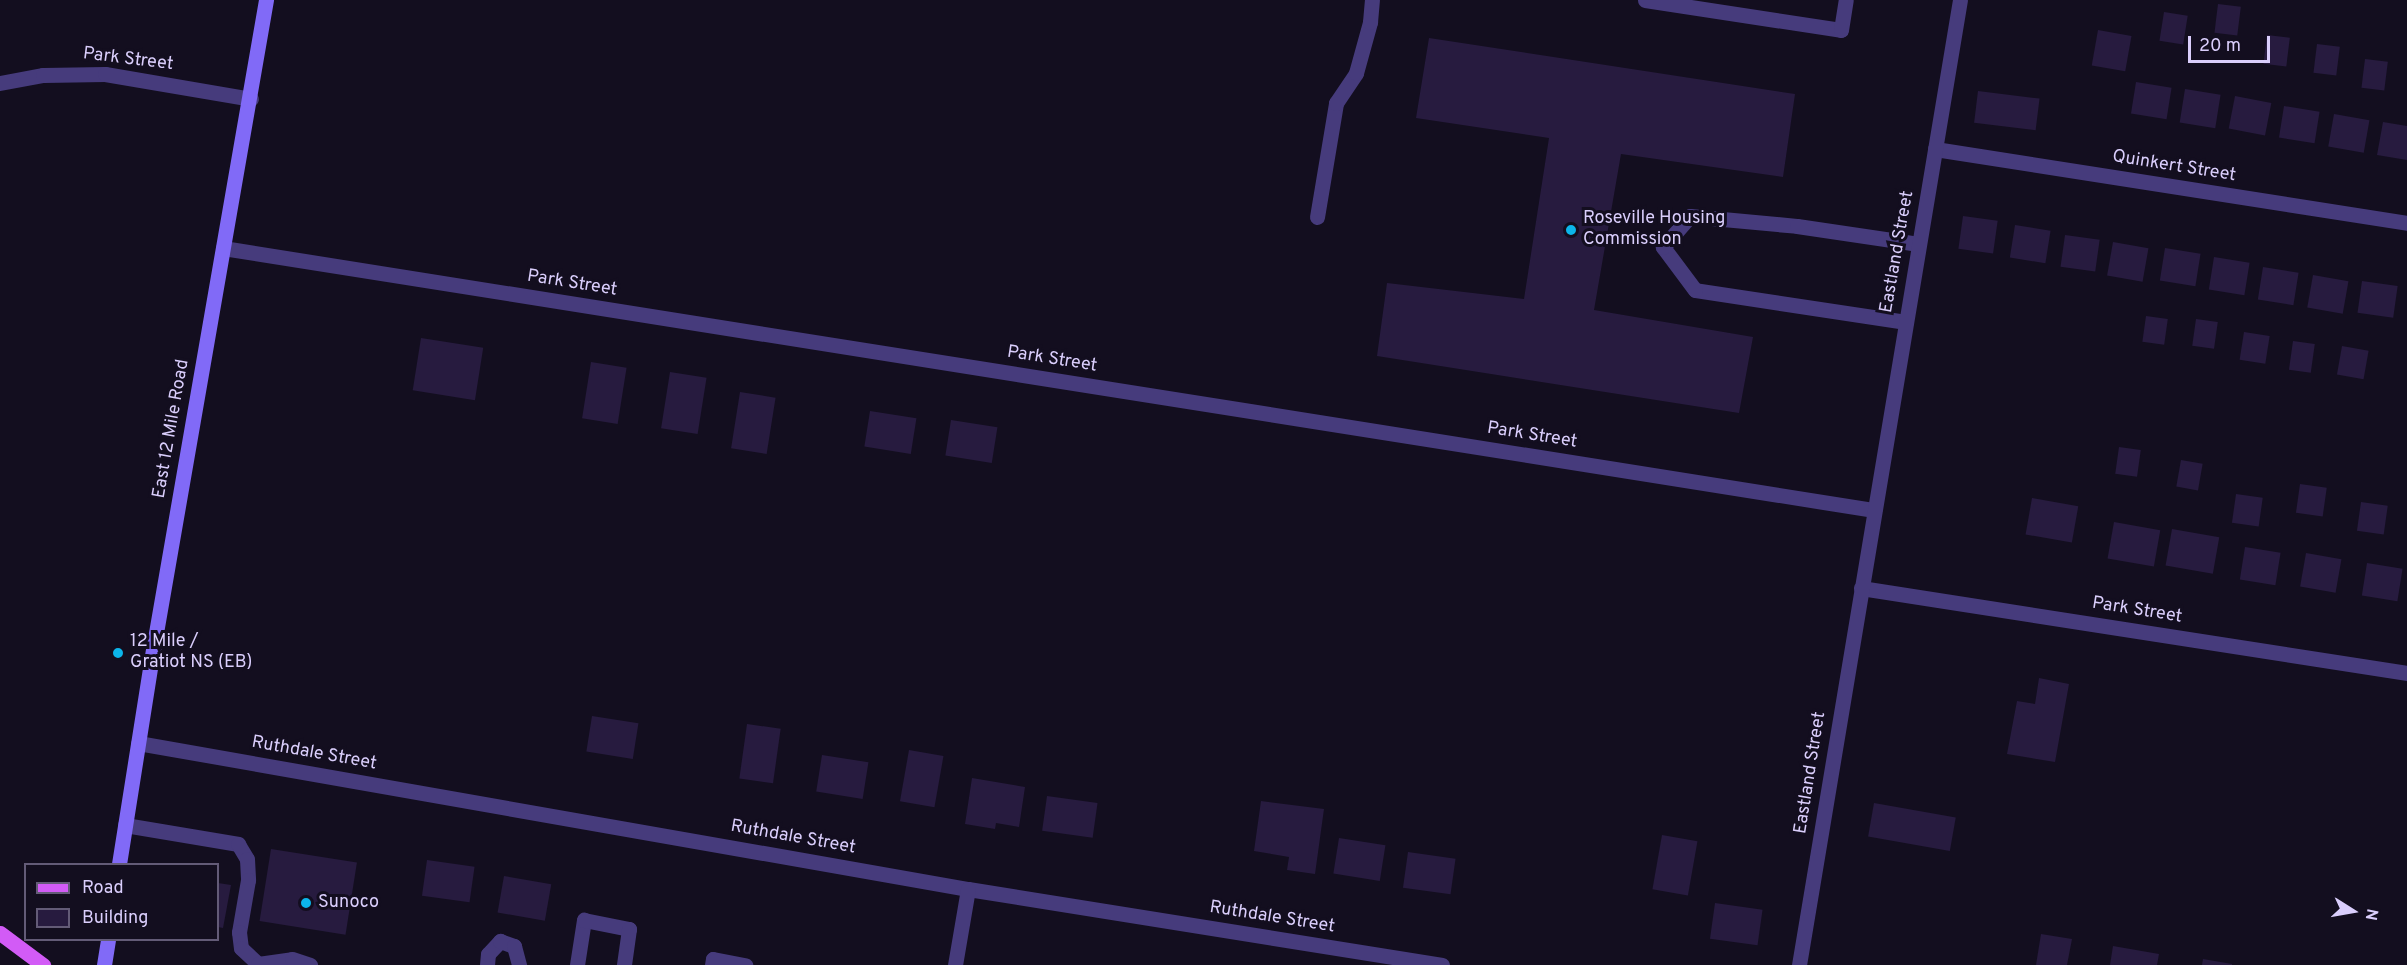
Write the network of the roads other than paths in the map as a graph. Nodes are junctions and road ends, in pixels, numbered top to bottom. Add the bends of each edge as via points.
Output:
1 (266, 0) edge
2 (1372, 0) edge
3 (1645, 0) edge
4 (1846, 0) edge
5 (1960, 0) edge
6 (0, 83) edge
7 (251, 99) junction
8 (1935, 149) junction
9 (1317, 218) dead end
10 (2407, 223) edge
11 (1919, 244) junction
12 (223, 248) junction
13 (1906, 322) junction
14 (1874, 510) junction
15 (1861, 588) junction
16 (2407, 673) edge
17 (138, 743) junction
18 (125, 825) junction
19 (119, 863) edge
20 (968, 889) junction
21 (0, 933) edge
22 (108, 941) edge
23 (258, 964) edge
24 (43, 965) edge
25 (104, 965) edge
26 (310, 965) edge
27 (487, 965) edge
28 (519, 965) edge
29 (577, 965) edge
30 (624, 965) edge
31 (712, 965) edge
32 (745, 965) edge
33 (955, 965) edge
34 (1442, 965) edge
35 (1799, 965) edge

1 - 7 main road, East 12 Mile Road
2 - 9 street via 1356,73 1336,103
3 - 4 street via 1841,30
5 - 8 street, Eastland Street
6 - 7 street, Park Street via 43,75 105,74
7 - 12 main road, East 12 Mile Road
8 - 10 street, Quinkert Street
8 - 11 street, Eastland Street
11 - 13 street, Eastland Street
11 - 13 street via 1797,225 1690,216 1663,247 1695,290
12 - 14 street, Park Street
12 - 17 main road, East 12 Mile Road
13 - 14 street, Eastland Street
14 - 15 street, Eastland Street
15 - 16 street, Park Street
15 - 35 street, Eastland Street
17 - 18 main road, East 12 Mile Road
17 - 20 street, Ruthdale Street
18 - 19 main road, East 12 Mile Road
18 - 23 street via 238,844 247,859 248,880 239,932 241,948
20 - 33 street
20 - 34 street, Ruthdale Street
21 - 24 main road
22 - 25 main road
23 - 26 street via 292,959
27 - 28 street via 488,954 500,941 514,946
29 - 30 street via 584,920 629,928
31 - 32 street via 713,959

